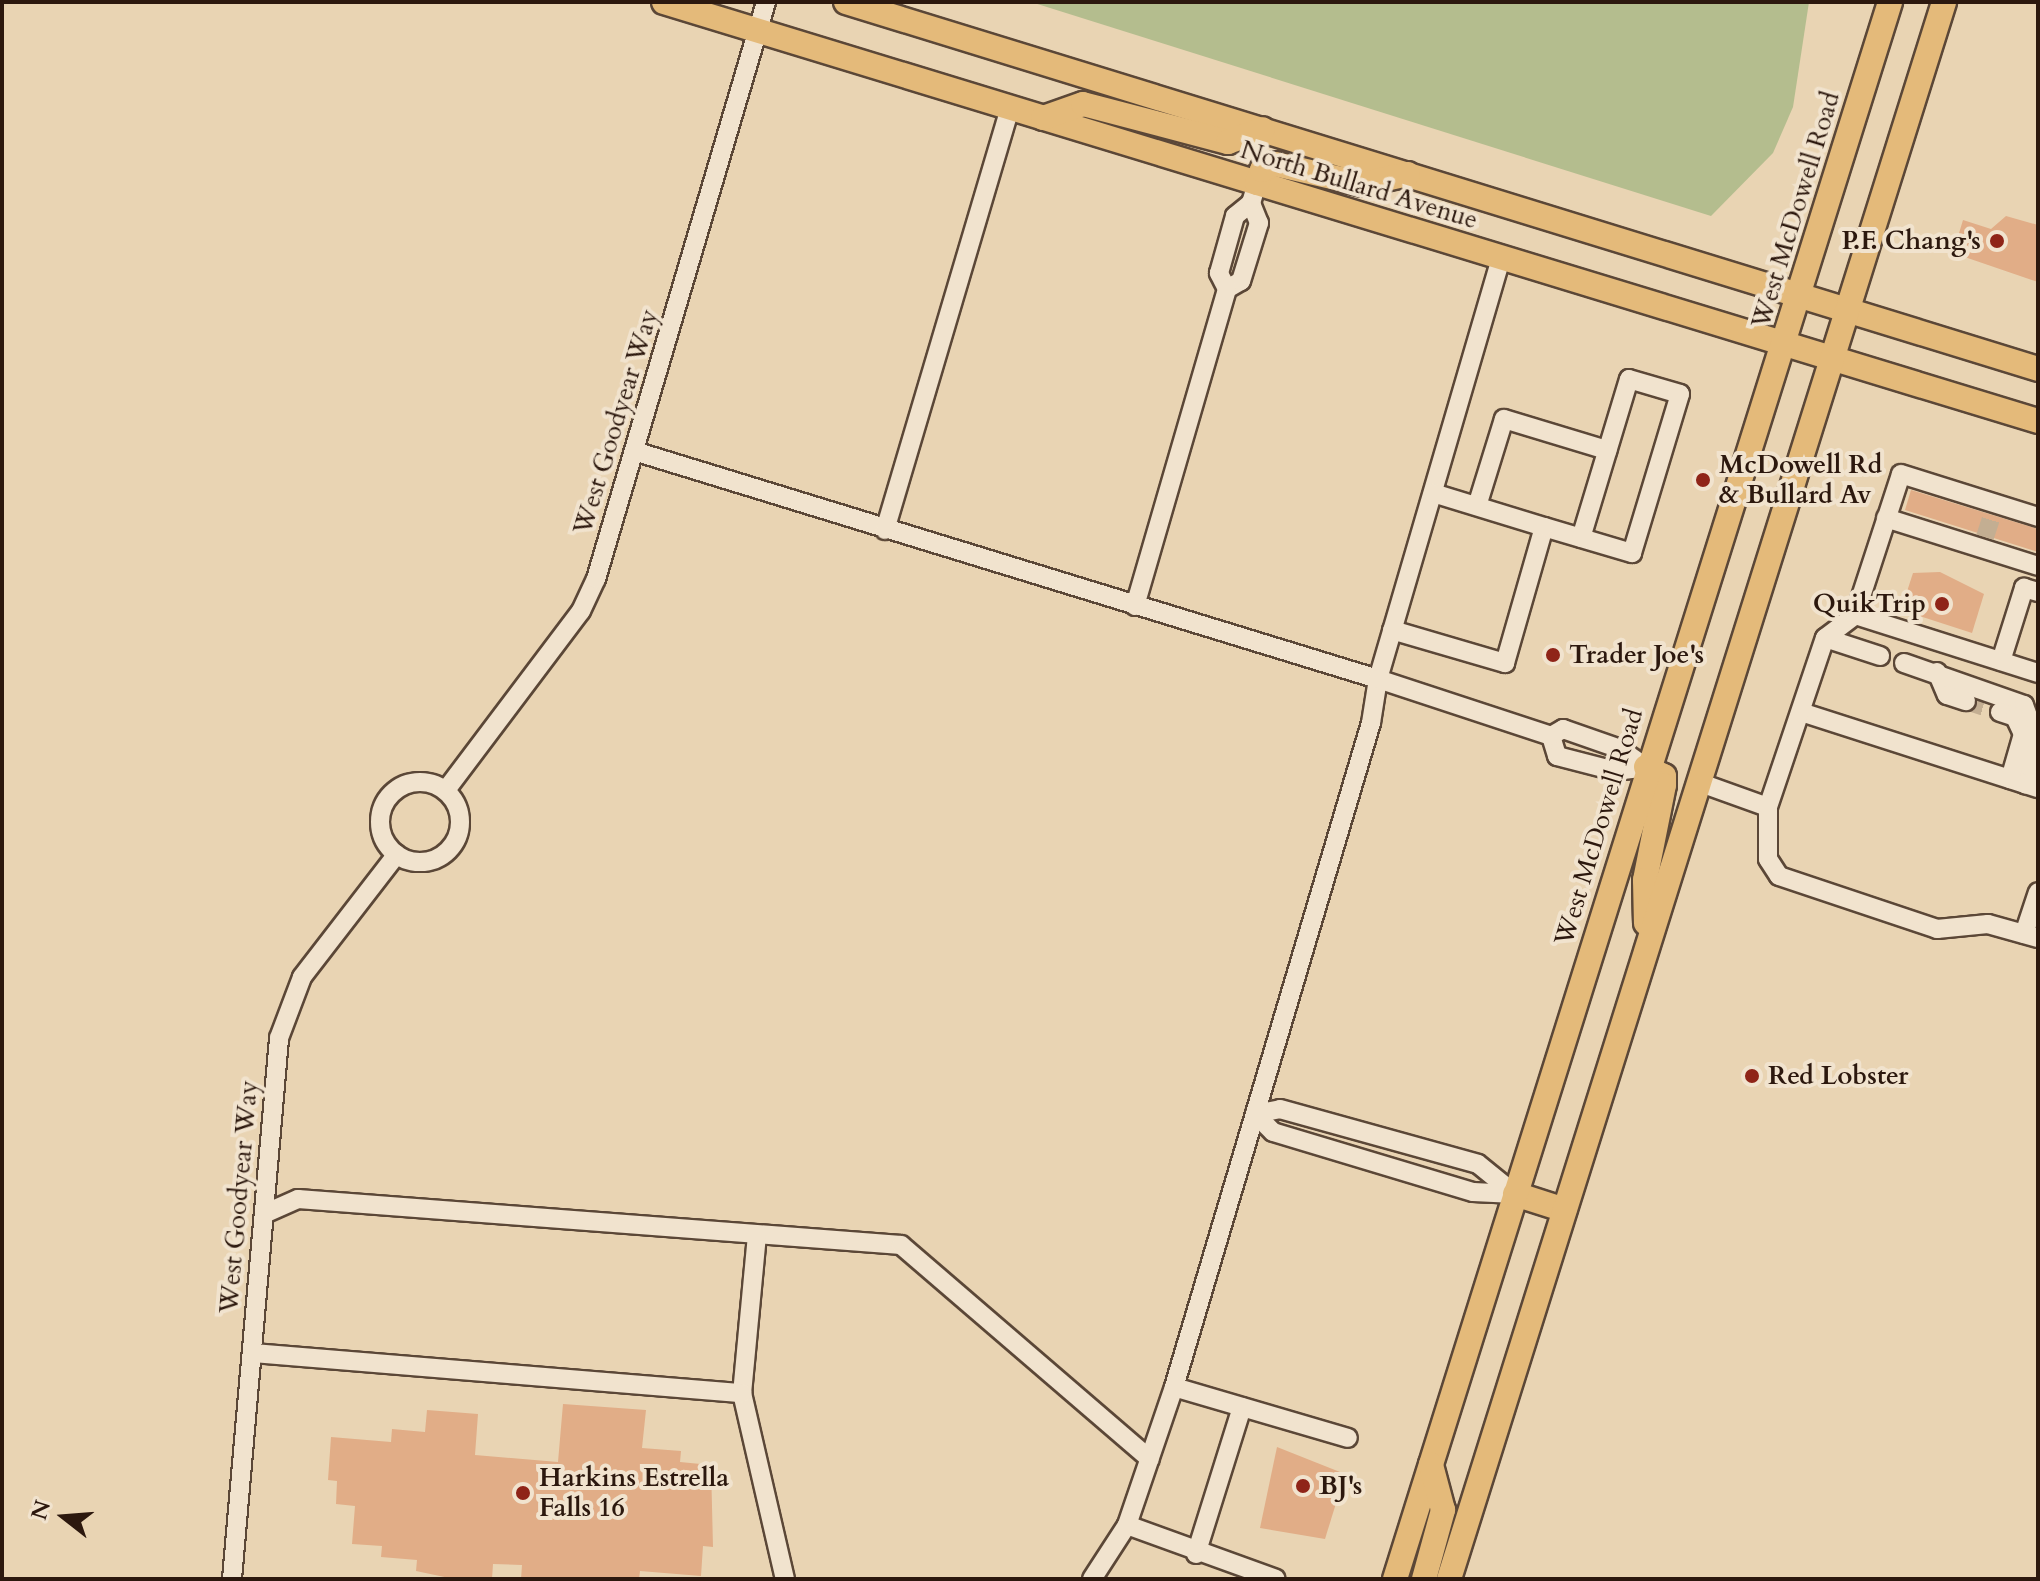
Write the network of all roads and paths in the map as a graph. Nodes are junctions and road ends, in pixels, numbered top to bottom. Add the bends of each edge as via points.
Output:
1 (664, 2) edge
2 (766, 2) edge
3 (846, 2) edge
4 (1890, 2) edge
5 (1944, 2) edge
6 (758, 31) junction
7 (1010, 108) junction
8 (1043, 118) junction
9 (1263, 129) junction
10 (1410, 174) junction
11 (1254, 193) junction
12 (1501, 258) junction
13 (1800, 293) junction
14 (1848, 308) junction
15 (1784, 343) junction
16 (1833, 357) junction
17 (2038, 369) edge
18 (2038, 421) edge
19 (1607, 450) junction
20 (634, 451) junction
21 (1433, 493) junction
22 (1477, 506) junction
23 (2038, 517) edge
24 (1886, 518) junction
25 (1544, 527) junction
26 (885, 530) junction
27 (1581, 538) junction
28 (2038, 566) edge
29 (2038, 592) edge
30 (1135, 606) junction
31 (1855, 615) junction
32 (1392, 630) junction
33 (1825, 638) junction
34 (1880, 656) dead end
35 (2001, 661) junction
36 (1904, 663) dead end
37 (1937, 672) junction
38 (2038, 673) edge
39 (1378, 679) junction
40 (1966, 701) tunnel mouth
41 (1801, 712) junction
42 (2000, 712) tunnel mouth
43 (1551, 736) junction
44 (1646, 767) junction
45 (1698, 782) junction
46 (2025, 784) edge
47 (446, 790) junction
48 (1768, 807) junction
49 (397, 854) junction
50 (2038, 892) edge
51 (2031, 936) edge
52 (1647, 942) junction
53 (1255, 1114) junction
54 (1515, 1194) junction
55 (1565, 1210) junction
56 (264, 1214) junction
57 (757, 1235) junction
58 (253, 1353) junction
59 (1174, 1387) junction
60 (742, 1393) junction
61 (1242, 1407) junction
62 (1348, 1438) dead end
63 (1150, 1459) junction
64 (1431, 1465) junction
65 (1127, 1525) junction
66 (1196, 1554) junction
67 (232, 1579) edge
68 (785, 1579) edge
69 (1092, 1579) edge
70 (1276, 1579) edge
71 (1395, 1579) edge
72 (1424, 1579) edge
73 (1449, 1579) edge

1 - 6 main road, North Bullard Avenue
2 - 6 street, West Goodyear Way
3 - 9 main road, North Bullard Avenue
4 - 13 main road, West McDowell Road
5 - 14 main road
6 - 7 main road, North Bullard Avenue
6 - 20 street, West Goodyear Way
7 - 8 main road, North Bullard Avenue
7 - 26 street
8 - 9 main road via 1083,104 1228,142
8 - 11 main road, North Bullard Avenue
9 - 10 main road, North Bullard Avenue
10 - 11 main road via 1363,184 1275,164 1262,170
10 - 13 main road, North Bullard Avenue
11 - 12 main road, North Bullard Avenue
11 - 30 street via 1235,216 1219,273 1227,289
12 - 15 main road, North Bullard Avenue
12 - 21 street
13 - 14 main road, North Bullard Avenue
13 - 15 main road, West McDowell Road
14 - 16 main road
14 - 17 main road, North Bullard Avenue
15 - 16 main road, North Bullard Avenue
15 - 44 main road, West McDowell Road
16 - 18 main road, North Bullard Avenue
16 - 45 main road
19 - 22 street via 1504,419
19 - 27 street
19 - 27 street via 1629,379 1680,394 1632,553
20 - 26 street
20 - 47 street, West Goodyear Way via 581,611
21 - 22 street
21 - 32 street
22 - 25 street
23 - 24 street via 1994,509 1901,474
24 - 28 street via 1983,542
24 - 31 street
25 - 27 street
25 - 32 street via 1505,663
26 - 30 street
29 - 35 street via 2024,588
30 - 39 street
31 - 33 street
31 - 35 street
32 - 39 street
33 - 34 street
33 - 41 street
35 - 38 street
36 - 37 street
37 - 40 street via 1947,695
37 - 46 street via 2024,705 2037,740
39 - 43 street
39 - 53 street via 1371,723
41 - 46 street
41 - 48 street
42 - 46 street via 2015,717 2023,734
43 - 44 street via 1563,729 1620,749
43 - 44 street via 1557,756 1615,771
44 - 52 main road via 1664,776 1645,880
44 - 54 main road, West McDowell Road
45 - 48 street
45 - 52 main road
47 - 49 street via 460,817 452,846 426,862
47 - 49 street via 416,781 388,797 380,828
48 - 51 street via 1768,859 1779,876 1937,929 1988,924
49 - 56 street, West Goodyear Way via 302,977 288,1006
50 - 51 street
52 - 55 main road
53 - 54 street via 1273,1132 1473,1192
53 - 54 street via 1280,1109 1478,1164
53 - 59 street
54 - 55 main road
54 - 64 main road, West McDowell Road
55 - 73 main road
56 - 57 street via 298,1199
56 - 58 street, West Goodyear Way
57 - 60 street
57 - 63 street via 901,1245
58 - 60 street
58 - 67 street, West Goodyear Way
59 - 61 street
59 - 63 street
60 - 68 street
61 - 62 street
61 - 66 street
63 - 65 street
64 - 71 main road, West McDowell Road
64 - 72 main road via 1443,1510
65 - 66 street
65 - 69 street
66 - 70 street

